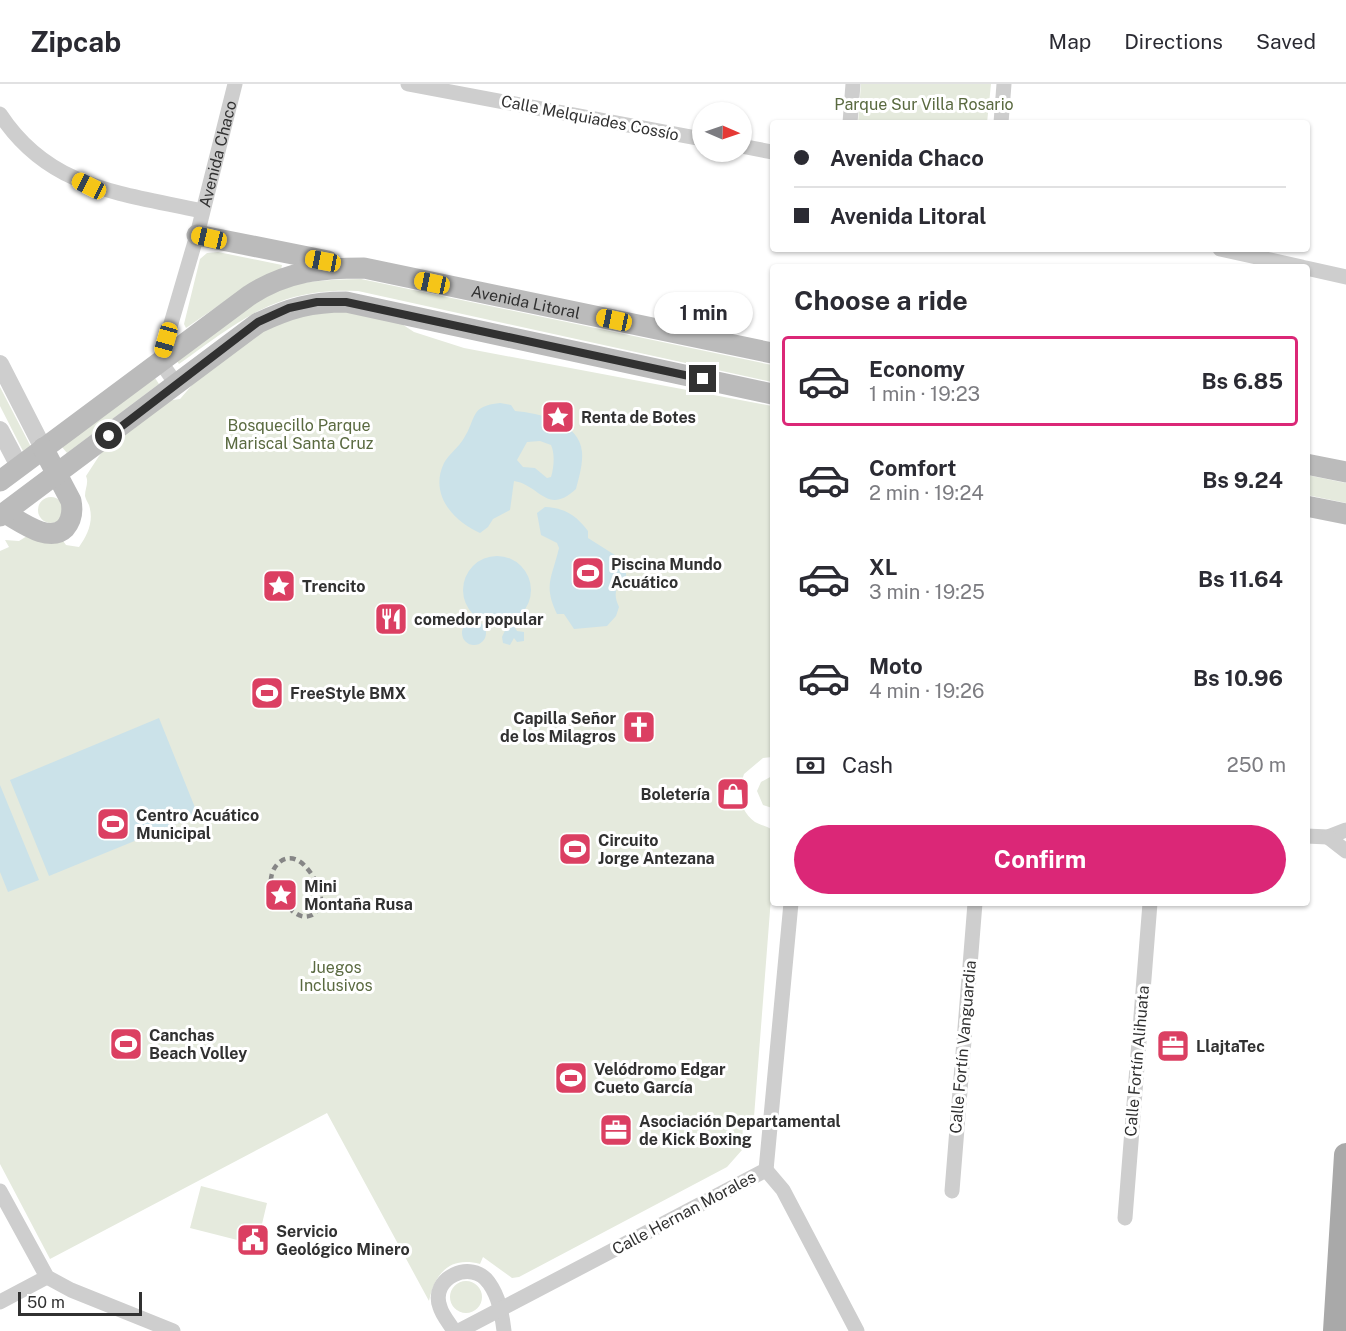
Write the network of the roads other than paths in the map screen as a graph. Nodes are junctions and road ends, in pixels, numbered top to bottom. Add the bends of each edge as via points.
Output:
1 (235, 84) edge
2 (408, 84) edge
3 (853, 84) edge
4 (1004, 84) edge
5 (0, 114) edge
6 (850, 120) edge
7 (1001, 120) edge
8 (692, 137) edge
9 (752, 148) edge
10 (770, 152) edge
11 (202, 211) junction
12 (197, 235) junction
13 (1234, 252) edge
14 (1288, 264) edge
15 (364, 268) junction
16 (1310, 269) edge
17 (1346, 277) edge
18 (770, 353) edge
19 (160, 361) junction
20 (0, 364) edge
21 (176, 384) junction
22 (770, 394) edge
23 (0, 430) edge
24 (43, 448) junction
25 (1310, 465) edge
26 (19, 466) junction
27 (1346, 472) edge
28 (58, 474) junction
29 (0, 481) edge
30 (1310, 507) edge
31 (2, 514) edge
32 (1346, 514) edge
33 (1346, 830) edge
34 (1310, 836) edge
35 (1328, 837) junction
36 (1346, 851) edge
37 (791, 906) edge
38 (975, 906) edge
39 (1150, 906) edge
40 (1346, 1155) edge
41 (766, 1170) junction
42 (0, 1191) edge
43 (952, 1191) dead end
44 (1125, 1218) dead end
45 (47, 1277) junction
46 (0, 1302) edge
47 (501, 1308) junction
48 (854, 1330) edge
49 (173, 1331) edge
50 (454, 1331) edge
51 (459, 1331) edge
52 (504, 1331) edge
53 (1335, 1331) edge

1 - 11 street, Avenida Chaco
2 - 8 street, Calle Melquiades Cossío
3 - 6 street
4 - 7 street
5 - 11 street via 15,137 35,155 89,186
9 - 10 street
11 - 12 street, Avenida Chaco
12 - 15 main road
12 - 19 street, Avenida Chaco
13 - 14 street
15 - 18 main road, Avenida Litoral
15 - 19 main road, Avenida Litoral via 308,270 267,284
16 - 17 street
19 - 21 street
19 - 24 main road
20 - 24 street
21 - 22 main road via 258,322 289,308 317,302 346,302
21 - 28 main road
23 - 26 street
24 - 26 main road
24 - 28 main road
25 - 27 main road
26 - 29 main road
28 - 31 main road
28 - 31 main road via 73,510 62,531 45,533
30 - 32 main road
33 - 35 street
34 - 35 street
35 - 36 street
37 - 41 street, Calle Hernan Morales
38 - 43 street, Calle Fortín Vanguardia
39 - 44 street, Calle Fortín Alihuata
40 - 53 main road
41 - 47 street, Calle Hernan Morales
41 - 48 street via 783,1190
42 - 45 street
45 - 46 street
45 - 49 street
47 - 50 street via 484,1277 469,1271 452,1275 440,1289 439,1307
47 - 51 street, Calle Hernan Morales
47 - 52 street

